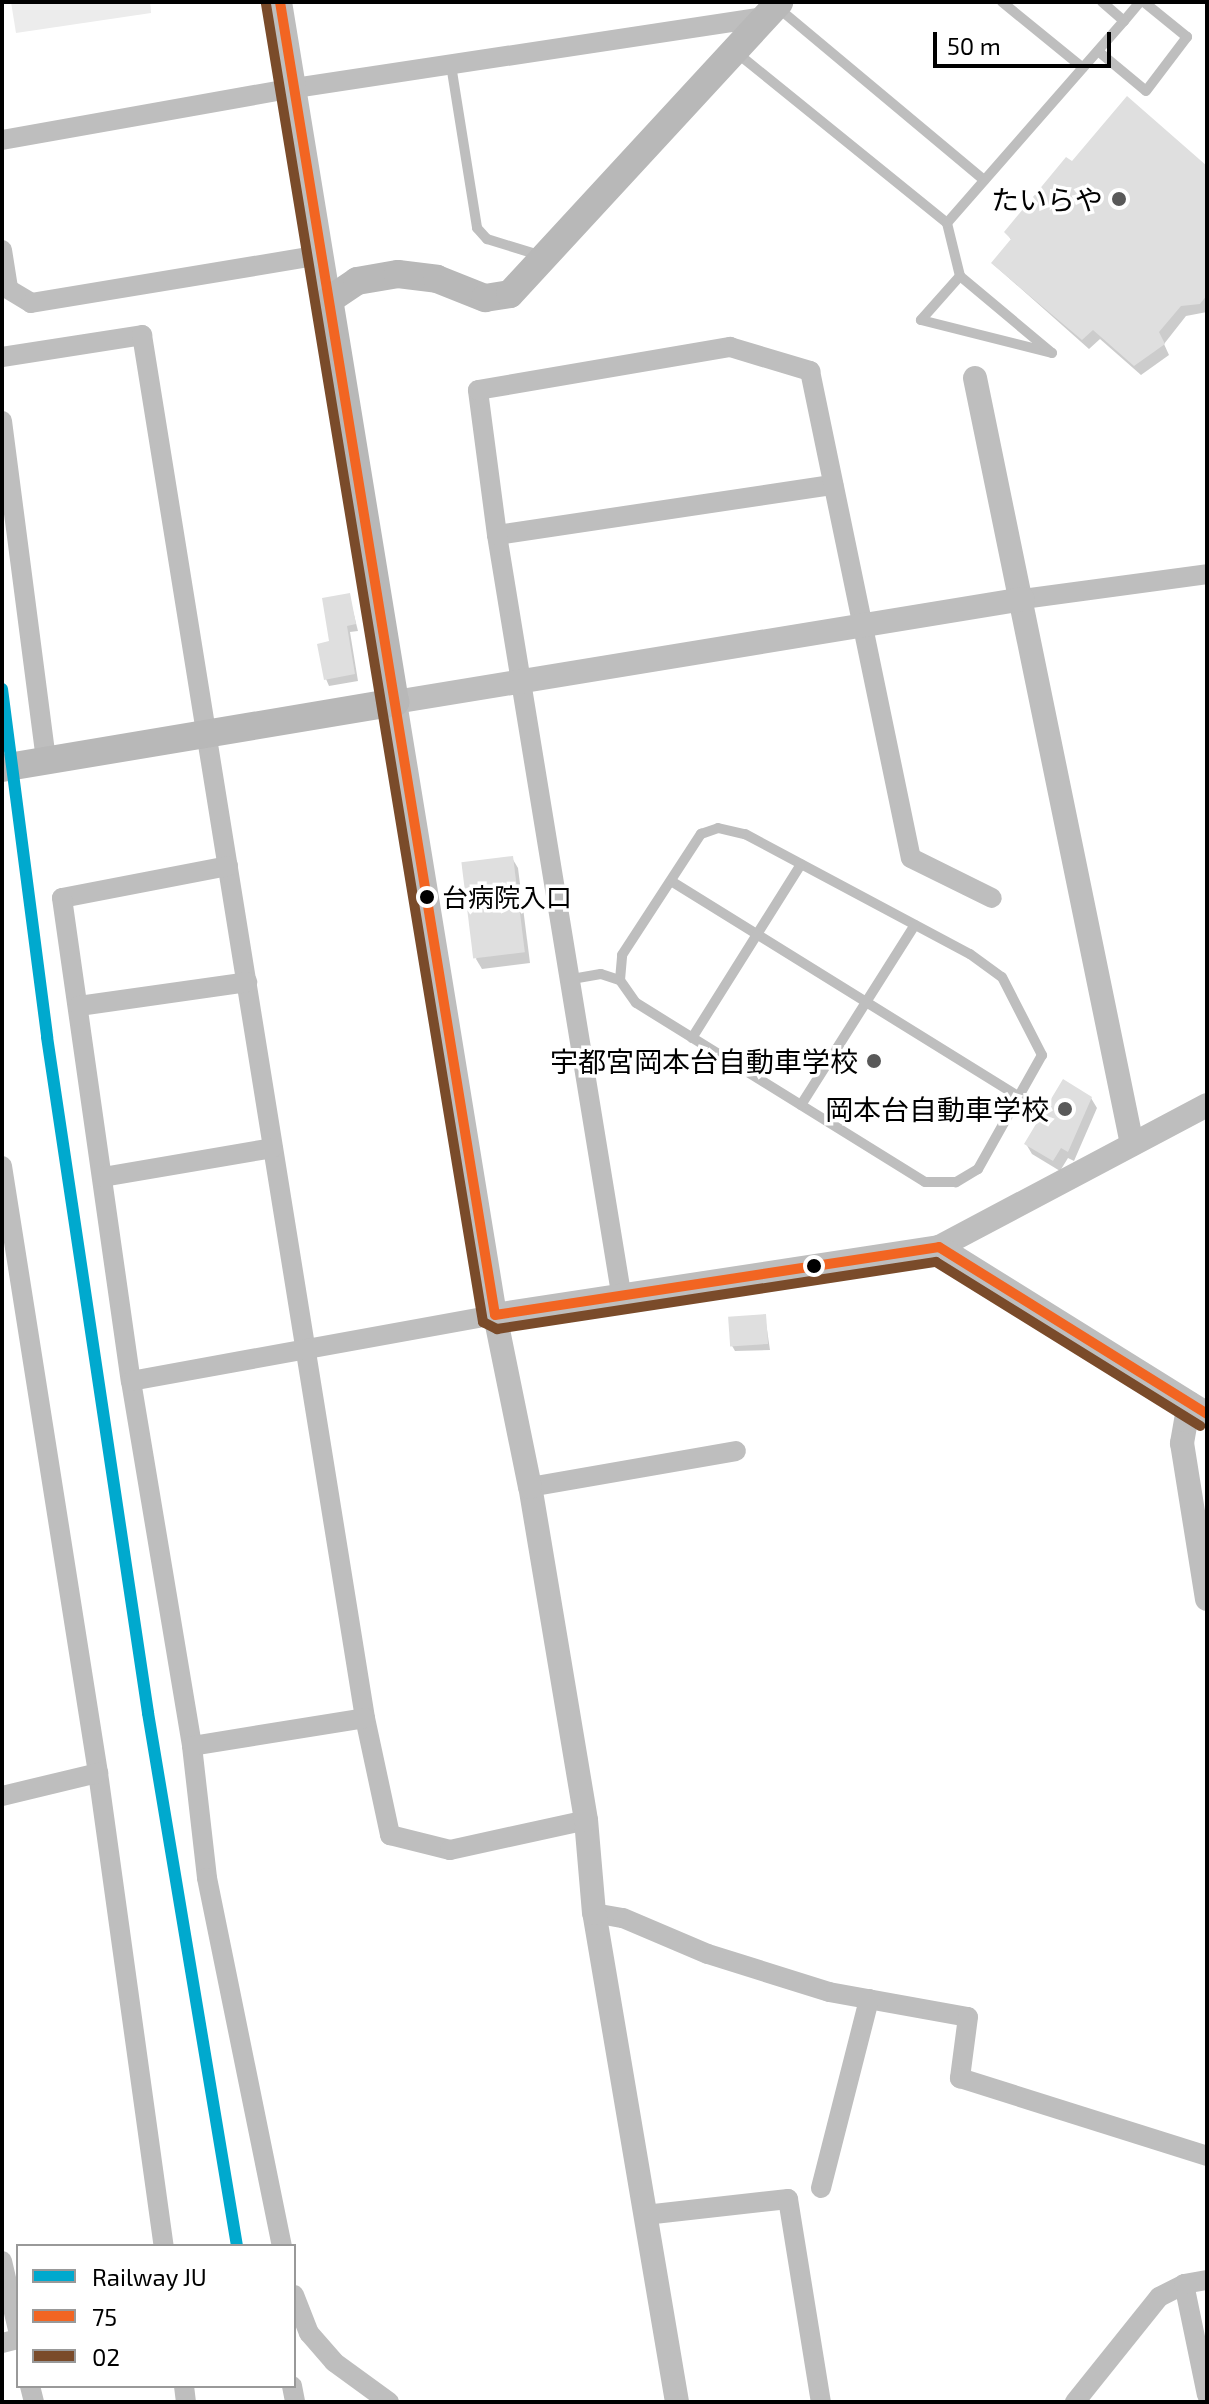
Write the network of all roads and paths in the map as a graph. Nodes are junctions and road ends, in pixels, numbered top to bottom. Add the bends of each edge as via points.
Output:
1 (280, 2) edge
2 (1002, 2) edge
3 (1102, 2) edge
4 (1142, 2) edge
5 (773, 8) edge
6 (1124, 21) junction
7 (735, 51) junction
8 (1098, 51) junction
9 (451, 65) junction
10 (1083, 68) junction
11 (295, 88) junction
12 (2, 140) edge
13 (984, 180) junction
14 (947, 223) junction
15 (2, 250) edge
16 (321, 255) junction
17 (547, 258) junction
18 (960, 276) junction
19 (329, 300) junction
20 (2, 357) edge
21 (975, 378) dead end
22 (2, 421) edge
23 (833, 485) junction
24 (497, 535) junction
25 (1206, 577) edge
26 (1023, 599) junction
27 (862, 625) junction
28 (522, 679) junction
29 (395, 702) junction
30 (209, 730) junction
31 (46, 760) junction
32 (2, 768) edge
33 (801, 864) junction
34 (228, 866) junction
35 (671, 881) junction
36 (992, 898) dead end
37 (915, 925) junction
38 (757, 934) junction
39 (572, 979) junction
40 (620, 980) junction
41 (247, 982) junction
42 (866, 1002) junction
43 (79, 1006) junction
44 (692, 1038) junction
45 (1021, 1098) junction
46 (801, 1105) junction
47 (1207, 1105) edge
48 (1132, 1144) junction
49 (273, 1148) junction
50 (2, 1166) edge
51 (103, 1177) junction
52 (939, 1247) junction
53 (621, 1293) junction
54 (11, 1299) edge
55 (495, 1315) junction
56 (308, 1351) junction
57 (131, 1381) junction
58 (1198, 1408) edge
59 (736, 1451) dead end
60 (530, 1487) junction
61 (1207, 1599) edge
62 (365, 1718) junction
63 (192, 1746) junction
64 (98, 1773) junction
65 (2, 1796) edge
66 (586, 1820) junction
67 (594, 1913) junction
68 (869, 1999) junction
69 (1207, 2156) edge
70 (821, 2188) dead end
71 (645, 2215) junction
72 (164, 2244) edge
73 (282, 2244) edge
74 (2, 2261) edge
75 (1207, 2280) edge
76 (1184, 2284) junction
77 (296, 2301) edge
78 (16, 2321) edge
79 (1207, 2395) edge
80 (389, 2402) edge
81 (677, 2402) edge
82 (821, 2402) edge
83 (1075, 2402) edge

1 - 11 street
2 - 10 lane
3 - 6 lane
4 - 6 lane
4 - 8 lane via 1187,37 1146,91
5 - 7 main road
5 - 9 street
5 - 13 lane
6 - 8 lane
7 - 14 lane
7 - 17 main road
8 - 10 lane
9 - 11 street
9 - 17 lane via 477,228 487,239
10 - 13 lane
11 - 12 street
11 - 16 street
13 - 14 lane
14 - 18 lane
15 - 16 street via 8,289 31,303
16 - 19 street
17 - 19 main road via 510,294 498,298 437,279 398,274 357,281
18 - 18 lane via 972,285 1052,353 921,320
19 - 29 main road
20 - 30 street via 142,335
21 - 26 street
22 - 31 street
23 - 24 street
23 - 24 street via 810,371 730,347 478,390
23 - 27 street
24 - 28 street
25 - 26 street
26 - 27 street
26 - 48 street
27 - 28 street
27 - 36 street via 911,858
28 - 29 street
28 - 39 street
29 - 30 main road
29 - 55 street
30 - 31 main road
30 - 34 street
31 - 32 main road
33 - 35 lane via 745,834 718,828 701,834
33 - 37 lane
33 - 38 lane
34 - 41 street
34 - 43 street via 62,898
35 - 38 lane
35 - 40 lane via 622,955
37 - 42 lane
37 - 45 lane via 1002,977 1042,1055
38 - 42 lane
38 - 44 lane
39 - 40 lane via 601,974
39 - 53 street
40 - 44 lane via 636,1003
41 - 43 street
41 - 49 street
42 - 45 lane
42 - 46 lane
43 - 51 street
44 - 46 lane
45 - 46 lane via 978,1169 956,1182 925,1182
47 - 48 street
48 - 52 street
49 - 51 street
49 - 56 street
50 - 54 street
51 - 57 street
52 - 53 street
52 - 58 street
53 - 55 street
54 - 64 street
55 - 56 street
55 - 60 street
56 - 57 street
56 - 62 street
57 - 63 street
58 - 61 street via 1182,1443
59 - 60 street
60 - 66 street
62 - 63 street
62 - 66 street via 390,1835 450,1850
63 - 73 street via 207,1878
64 - 65 street
64 - 72 street
66 - 67 street
67 - 68 street via 623,1918 723,1959
67 - 71 street
68 - 69 street via 968,2017 960,2078
68 - 70 street
71 - 81 street
71 - 82 street via 788,2199
74 - 78 street
75 - 76 street
76 - 79 street
76 - 83 street via 1159,2297
77 - 80 street via 309,2333 334,2362

